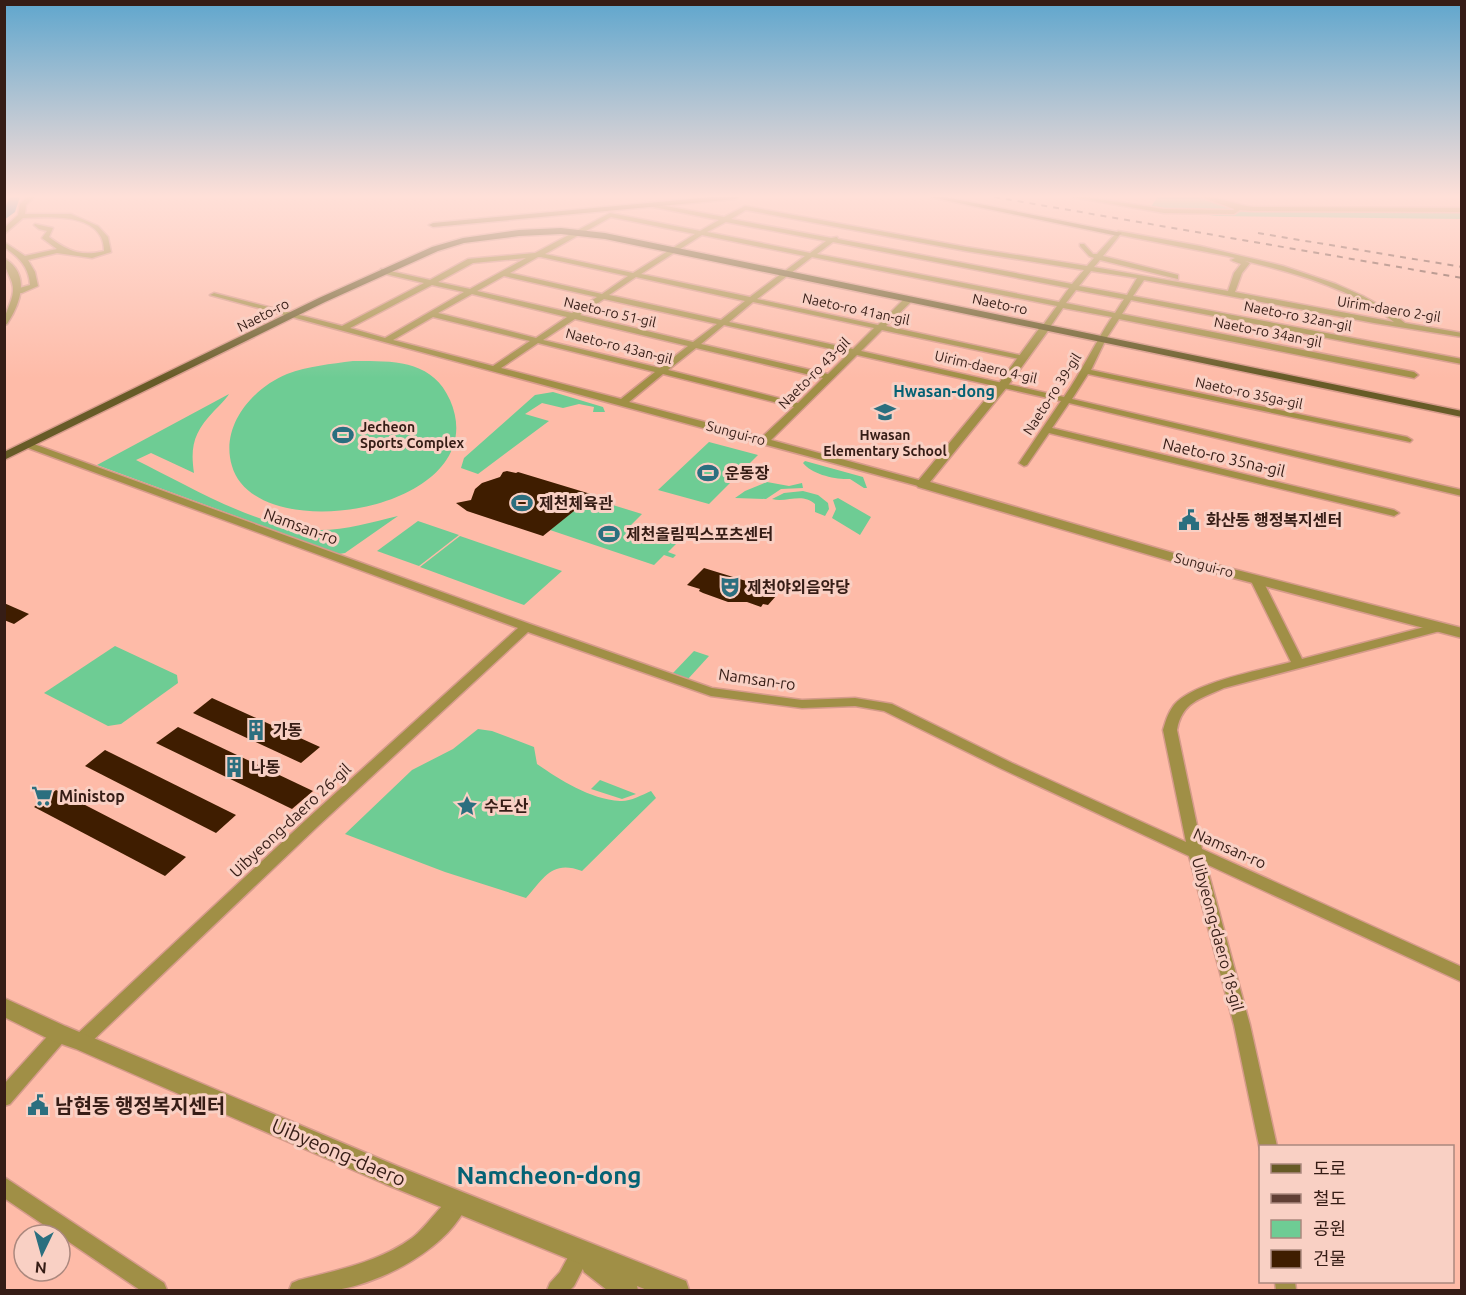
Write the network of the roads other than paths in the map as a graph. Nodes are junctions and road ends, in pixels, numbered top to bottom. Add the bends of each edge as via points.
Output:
1 (414, 257) edge
2 (513, 257) edge
3 (536, 257) edge
4 (552, 257) edge
5 (661, 257) edge
6 (709, 257) edge
7 (807, 257) edge
8 (823, 257) edge
9 (922, 257) edge
10 (1027, 257) edge
11 (1097, 257) edge
12 (1099, 257) edge
13 (1210, 257) edge
14 (1244, 257) edge
15 (26, 258) edge
16 (4, 261) edge
17 (1246, 263) junction
18 (1088, 268) junction
19 (1281, 268) junction
20 (384, 271) junction
21 (785, 273) junction
22 (504, 274) junction
23 (635, 275) junction
24 (1142, 277) junction
25 (430, 282) junction
26 (1074, 287) junction
27 (19, 291) junction
28 (1231, 291) junction
29 (468, 293) junction
30 (214, 296) dead end
31 (604, 296) junction
32 (1129, 297) junction
33 (909, 299) junction
34 (750, 300) junction
35 (1061, 305) junction
36 (431, 314) junction
37 (293, 315) junction
38 (1117, 316) junction
39 (572, 317) junction
40 (4, 322) edge
41 (723, 322) junction
42 (1401, 324) junction
43 (878, 328) junction
44 (1045, 328) junction
45 (343, 329) junction
46 (1461, 335) edge
47 (1102, 339) junction
48 (387, 340) junction
49 (537, 340) junction
50 (694, 346) junction
51 (854, 352) junction
52 (1024, 358) junction
53 (1461, 362) edge
54 (494, 369) junction
55 (664, 371) junction
56 (1086, 371) junction
57 (1414, 375) dead end
58 (830, 377) junction
59 (1004, 385) junction
60 (1067, 399) junction
61 (623, 402) junction
62 (801, 406) junction
63 (1461, 414) edge
64 (1046, 429) junction
65 (765, 440) junction
66 (1407, 440) dead end
67 (31, 446) junction
68 (4, 450) edge
69 (4, 457) edge
70 (1024, 463) dead end
71 (922, 484) junction
72 (1461, 493) edge
73 (1394, 513) dead end
74 (1256, 579) junction
75 (526, 627) junction
76 (1437, 628) junction
77 (1461, 633) edge
78 (1299, 664) junction
79 (1195, 852) junction
80 (1461, 975) edge
81 (4, 1007) edge
82 (71, 1038) junction
83 (4, 1098) edge
84 (1268, 1145) edge
85 (4, 1186) edge
86 (458, 1203) junction
87 (581, 1253) junction
88 (157, 1290) edge
89 (299, 1290) edge
90 (557, 1290) edge
91 (626, 1290) edge
92 (677, 1290) edge

1 - 20 main road, Naeto-ro
2 - 25 street, Naeto-ro 41an-gil via 471,261
3 - 22 street
4 - 23 street, Naeto-ro 41an-gil
5 - 23 street
6 - 21 main road, Naeto-ro
7 - 21 street
8 - 35 street, Naeto-ro 34an-gil
9 - 26 street, Naeto-ro 32an-gil
10 - 18 street, Uirim-daero 2-gil
11 - 18 street
12 - 28 street
13 - 17 street
14 - 19 street
15 - 27 street via 34,286
16 - 27 street via 14,274
17 - 19 street
17 - 28 street
18 - 24 street, Uirim-daero 2-gil
18 - 26 street
19 - 42 street via 1376,304
20 - 25 street, Naeto-ro 51-gil
20 - 37 main road, Naeto-ro
21 - 33 main road, Naeto-ro
21 - 34 street
22 - 29 street
22 - 31 street, Uirim-daero 4-gil
23 - 31 street
23 - 34 street, Naeto-ro 41an-gil
24 - 28 street, Uirim-daero 2-gil
24 - 32 street, Naeto-ro 39-gil
25 - 29 street, Naeto-ro 51-gil
25 - 45 street, Naeto-ro 41an-gil
26 - 32 street, Naeto-ro 32an-gil
26 - 35 street
27 - 40 street
28 - 42 street, Uirim-daero 2-gil
29 - 36 street
29 - 39 street, Naeto-ro 51-gil
30 - 37 street, Sungui-ro
31 - 39 street
31 - 41 street, Uirim-daero 4-gil
32 - 38 street, Naeto-ro 39-gil
32 - 53 street, Naeto-ro 32an-gil
33 - 43 street, Naeto-ro 43-gil
33 - 44 main road, Naeto-ro
34 - 41 street
34 - 43 street, Naeto-ro 41an-gil
35 - 38 street, Naeto-ro 34an-gil
35 - 44 street
36 - 48 street
36 - 49 street, Naeto-ro 43an-gil
37 - 45 street, Sungui-ro
37 - 67 main road, Naeto-ro
38 - 47 street, Naeto-ro 39-gil
38 - 57 street, Naeto-ro 34an-gil
39 - 49 street
39 - 50 street, Naeto-ro 51-gil
41 - 50 street
41 - 51 street, Uirim-daero 4-gil
42 - 46 street, Uirim-daero 2-gil
43 - 51 street, Naeto-ro 43-gil
43 - 52 street, Naeto-ro 41an-gil
44 - 47 main road, Naeto-ro
44 - 52 street
45 - 48 street, Sungui-ro
47 - 56 street, Naeto-ro 39-gil
47 - 63 main road, Naeto-ro
48 - 54 street, Sungui-ro
49 - 54 street
49 - 55 street, Naeto-ro 43an-gil
50 - 55 street
50 - 58 street, Naeto-ro 51-gil
51 - 58 street, Naeto-ro 43-gil
51 - 59 street, Uirim-daero 4-gil
52 - 59 street
54 - 61 street, Sungui-ro
55 - 61 street
55 - 62 street, Naeto-ro 43an-gil
56 - 60 street, Naeto-ro 39-gil
56 - 66 street, Naeto-ro 35ga-gil
58 - 62 street, Naeto-ro 43-gil
59 - 60 street, Uirim-daero 4-gil
59 - 71 street
60 - 64 street, Naeto-ro 39-gil
60 - 72 street, Uirim-daero 4-gil
61 - 65 street, Sungui-ro
62 - 65 street, Naeto-ro 43-gil
64 - 70 street, Naeto-ro 39-gil
64 - 73 street, Naeto-ro 35na-gil
65 - 71 street, Sungui-ro
67 - 68 main road
67 - 69 main road, Naeto-ro
67 - 75 street, Namsan-ro
71 - 74 street, Sungui-ro
74 - 76 street, Sungui-ro
74 - 78 street, Sungui-ro
75 - 79 street, Namsan-ro via 711,692 802,704 855,702 887,707
75 - 82 street, Uibyeong-daero 26-gil
76 - 77 street, Sungui-ro
76 - 78 street, Uibyeong-daero 18-gil
78 - 79 street, Uibyeong-daero 18-gil via 1220,685 1190,698 1173,716 1170,730
79 - 80 street, Namsan-ro
79 - 84 street, Uibyeong-daero 18-gil via 1242,1025
81 - 82 street, Uibyeong-daero
82 - 83 street, Uibyeong-daero 26-gil
82 - 86 street, Uibyeong-daero
85 - 88 street
86 - 87 street, Uibyeong-daero
86 - 89 street via 435,1232 398,1260
87 - 90 street
87 - 91 street
87 - 92 street, Uibyeong-daero

